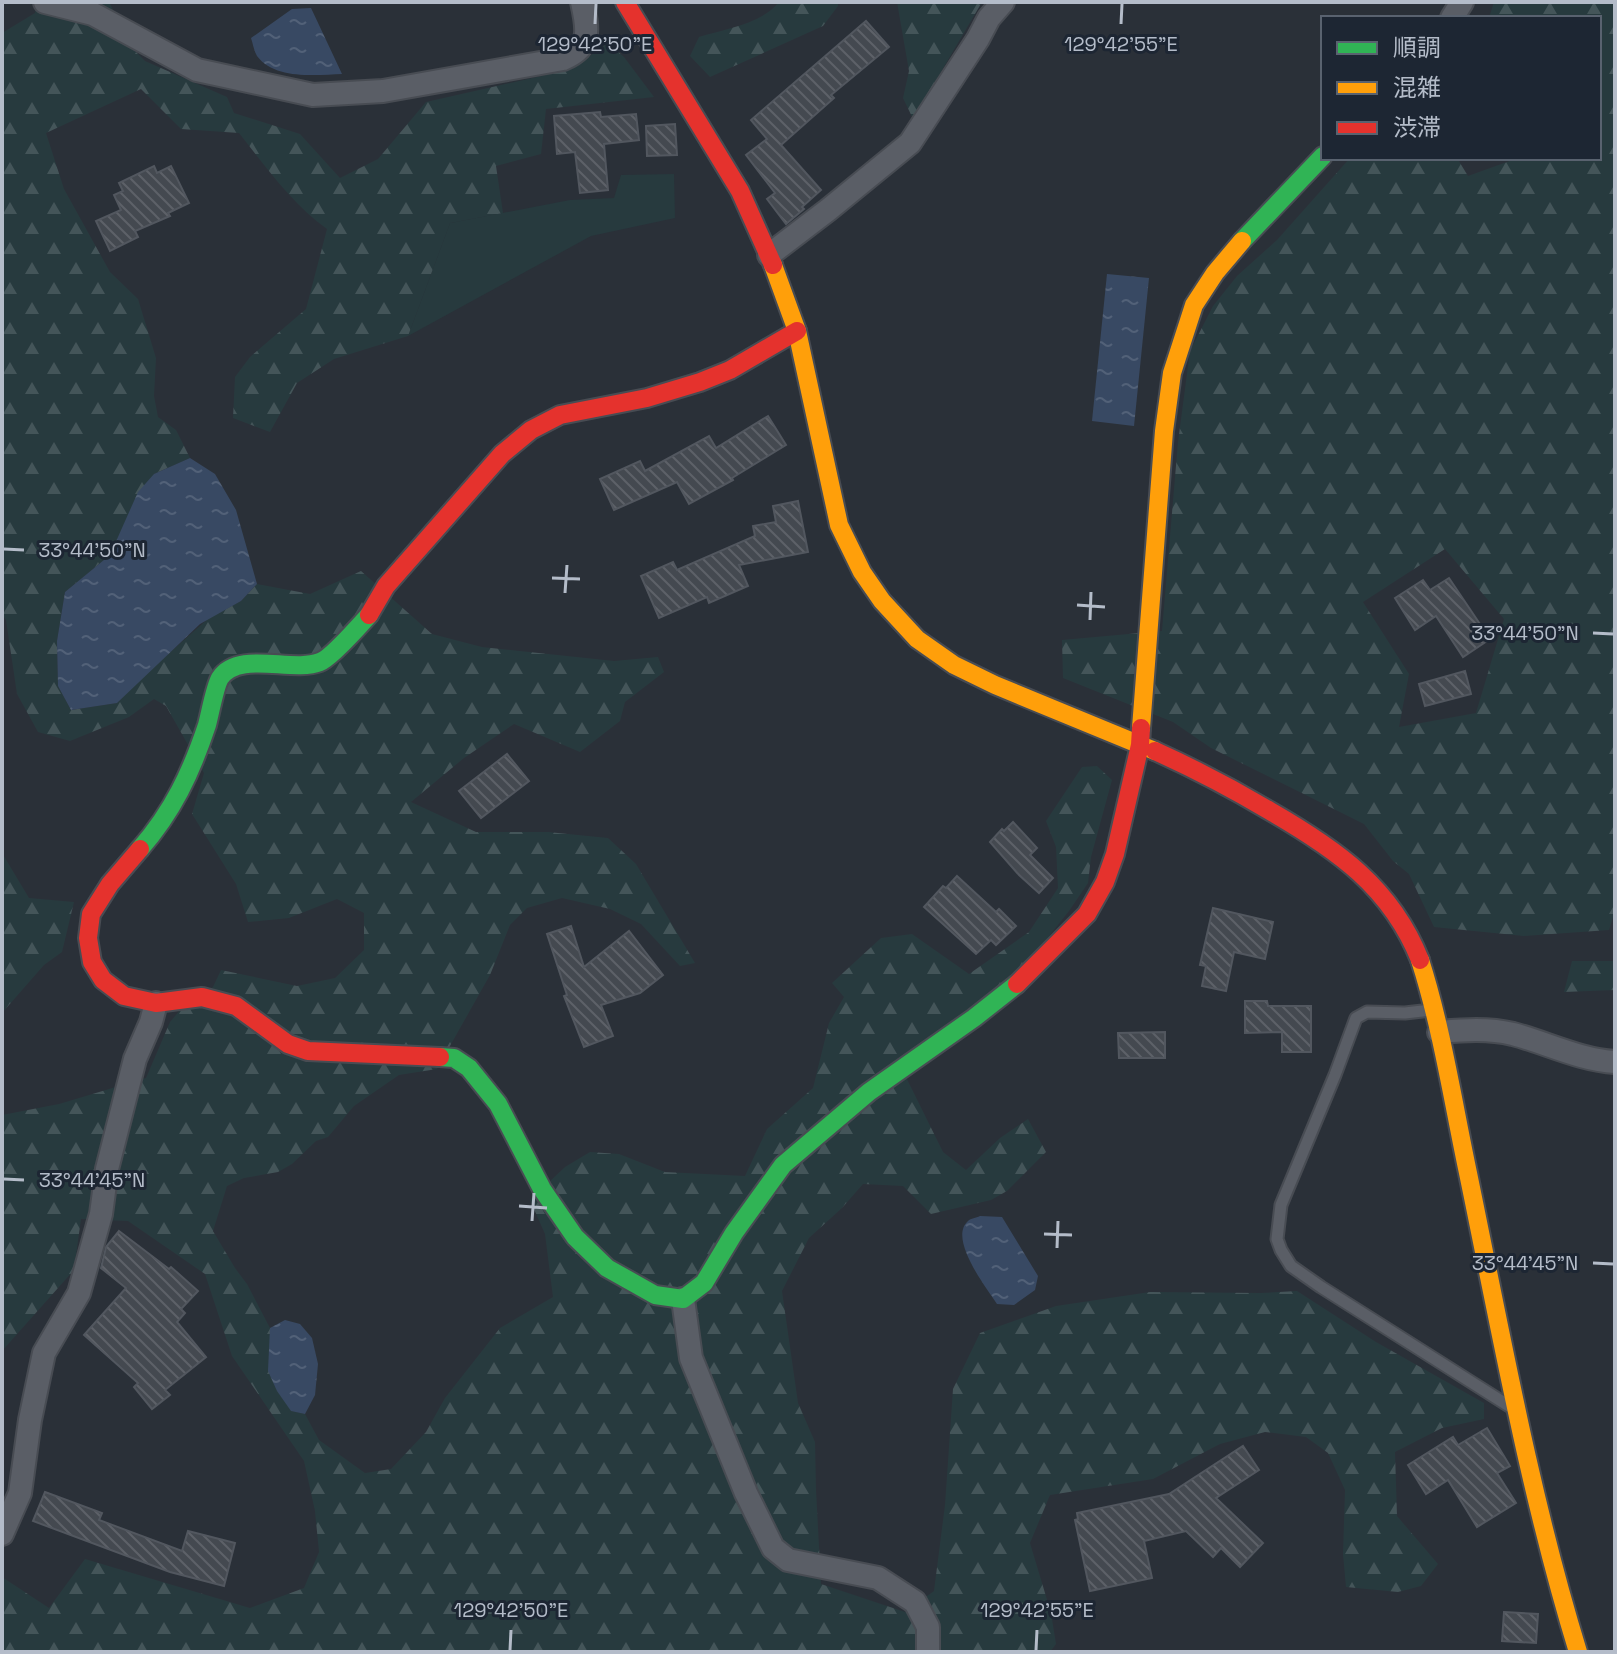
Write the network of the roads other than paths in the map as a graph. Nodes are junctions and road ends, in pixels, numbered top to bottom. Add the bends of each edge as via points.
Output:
1 (45, 2) edge
2 (582, 2) edge
3 (625, 2) edge
4 (1003, 2) edge
5 (1321, 158) edge
6 (769, 255) junction
7 (797, 331) junction
8 (1140, 745) junction
9 (156, 1003) junction
10 (1432, 1010) junction
11 (1439, 1032) junction
12 (1615, 1062) edge
13 (683, 1299) junction
14 (1517, 1411) junction
15 (2, 1534) edge
16 (928, 1652) edge
17 (1578, 1652) edge

1 - 2 street via 93,14 197,70 313,95 383,91 563,59 584,43
3 - 6 street via 740,191
4 - 6 street via 910,143
5 - 8 street via 1215,273 1194,305 1182,340 1164,431
6 - 7 street
7 - 8 street via 839,525 851,555 893,615 918,640 963,670
7 - 9 street via 700,382 560,415 531,430 502,454 386,586 368,616 321,662 236,665 220,678 184,786 91,914 92,962 103,980 124,996
8 - 10 street via 1232,787 1320,840 1355,868 1378,889 1403,926 1420,960
8 - 13 street via 1115,854 1087,914 1015,986 869,1092 783,1165 704,1283
9 - 13 street via 202,997 236,1006 288,1044 308,1051 454,1058 498,1104 542,1189 575,1237 607,1268 655,1295
9 - 15 street via 135,1059 79,1293 44,1353 20,1493
10 - 11 street
10 - 14 lane via 1367,1012 1356,1018 1281,1205 1277,1239 1291,1266
11 - 12 street via 1480,1029 1513,1034
11 - 14 street
13 - 16 street via 691,1358 773,1548 788,1560 878,1578 915,1602 928,1627
14 - 17 street

